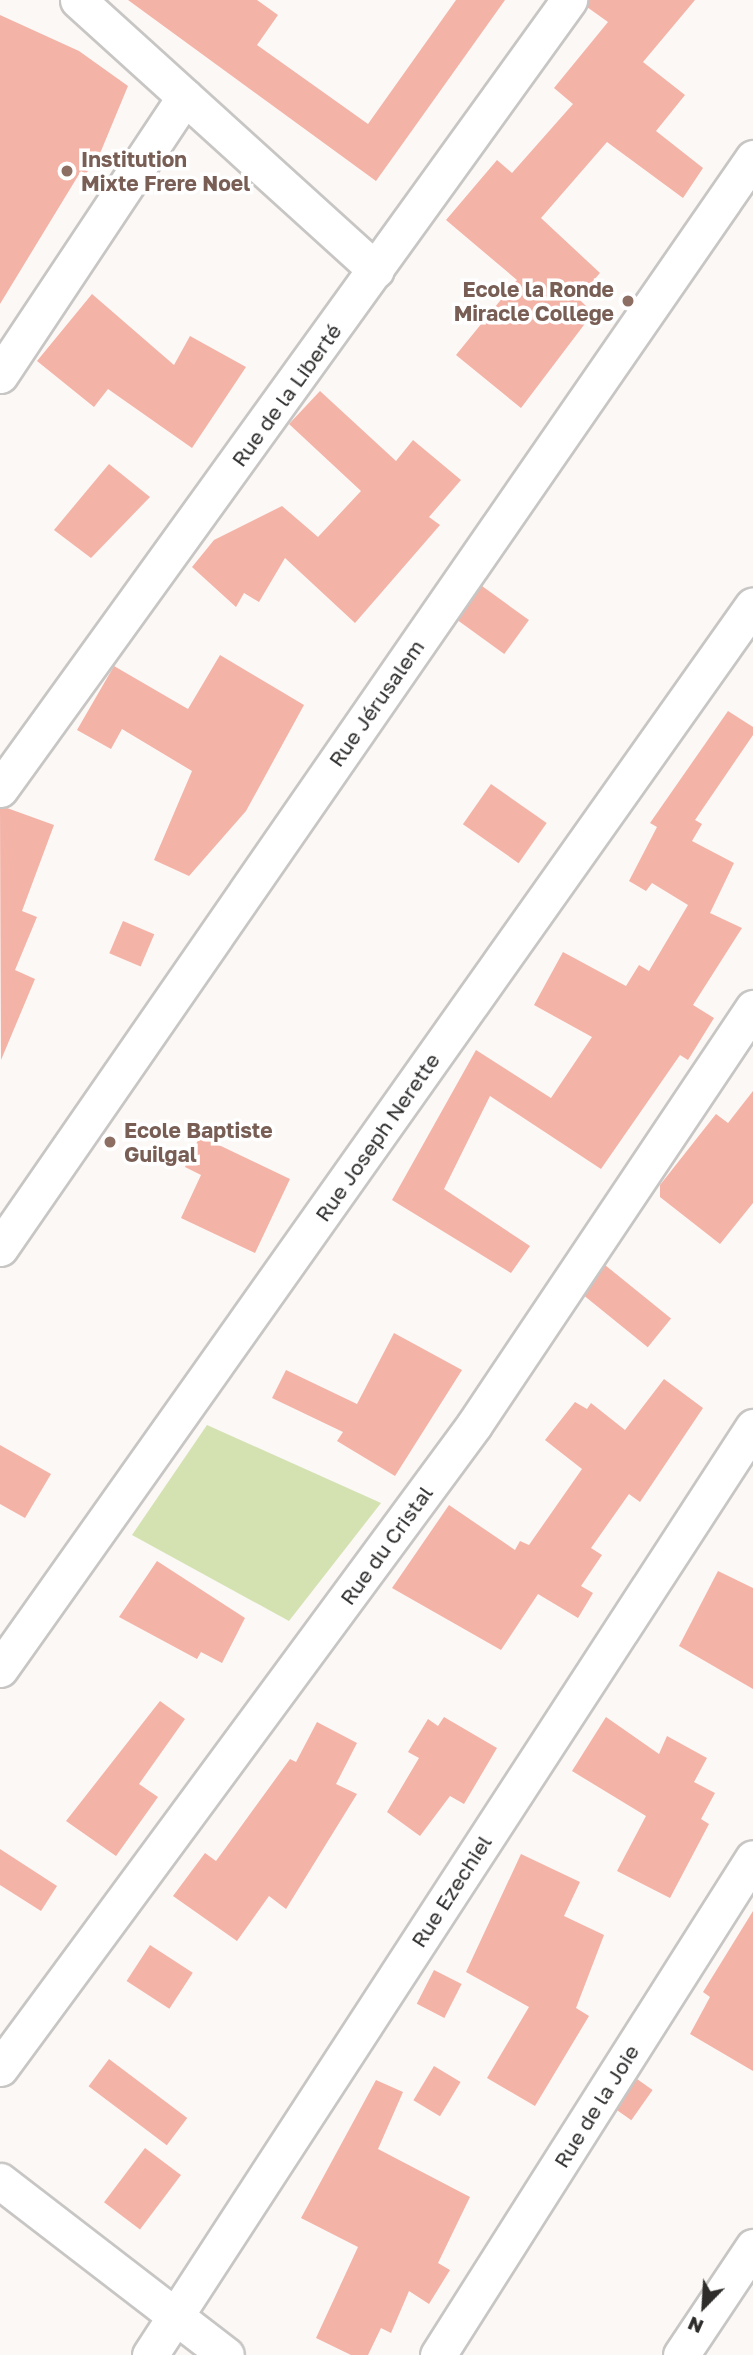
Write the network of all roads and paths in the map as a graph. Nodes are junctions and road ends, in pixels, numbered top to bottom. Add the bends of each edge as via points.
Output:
1 (78, 0) edge
2 (569, 0) edge
3 (185, 97) junction
4 (753, 158) edge
5 (376, 270) junction
6 (0, 375) edge
7 (753, 605) edge
8 (0, 789) edge
9 (753, 1008) edge
10 (0, 1248) edge
11 (753, 1427) edge
12 (0, 1669) edge
13 (753, 1858) edge
14 (0, 2068) edge
15 (0, 2181) edge
16 (753, 2247) edge
17 (180, 2314) junction
18 (150, 2355) edge
19 (226, 2355) edge
20 (438, 2355) edge
21 (681, 2355) edge

1 - 3 street
2 - 5 street, Rue de la Liberté
3 - 5 street
3 - 6 street
4 - 10 street, Rue Jérusalem
5 - 8 street, Rue de la Liberté
7 - 12 street, Rue Joseph Nerette
9 - 14 street, Rue du Cristal via 474,1425
11 - 17 street, Rue Ezechiel
13 - 20 street, Rue de la Joie
15 - 17 street
16 - 21 street
17 - 18 street, Rue Ezechiel
17 - 19 street

